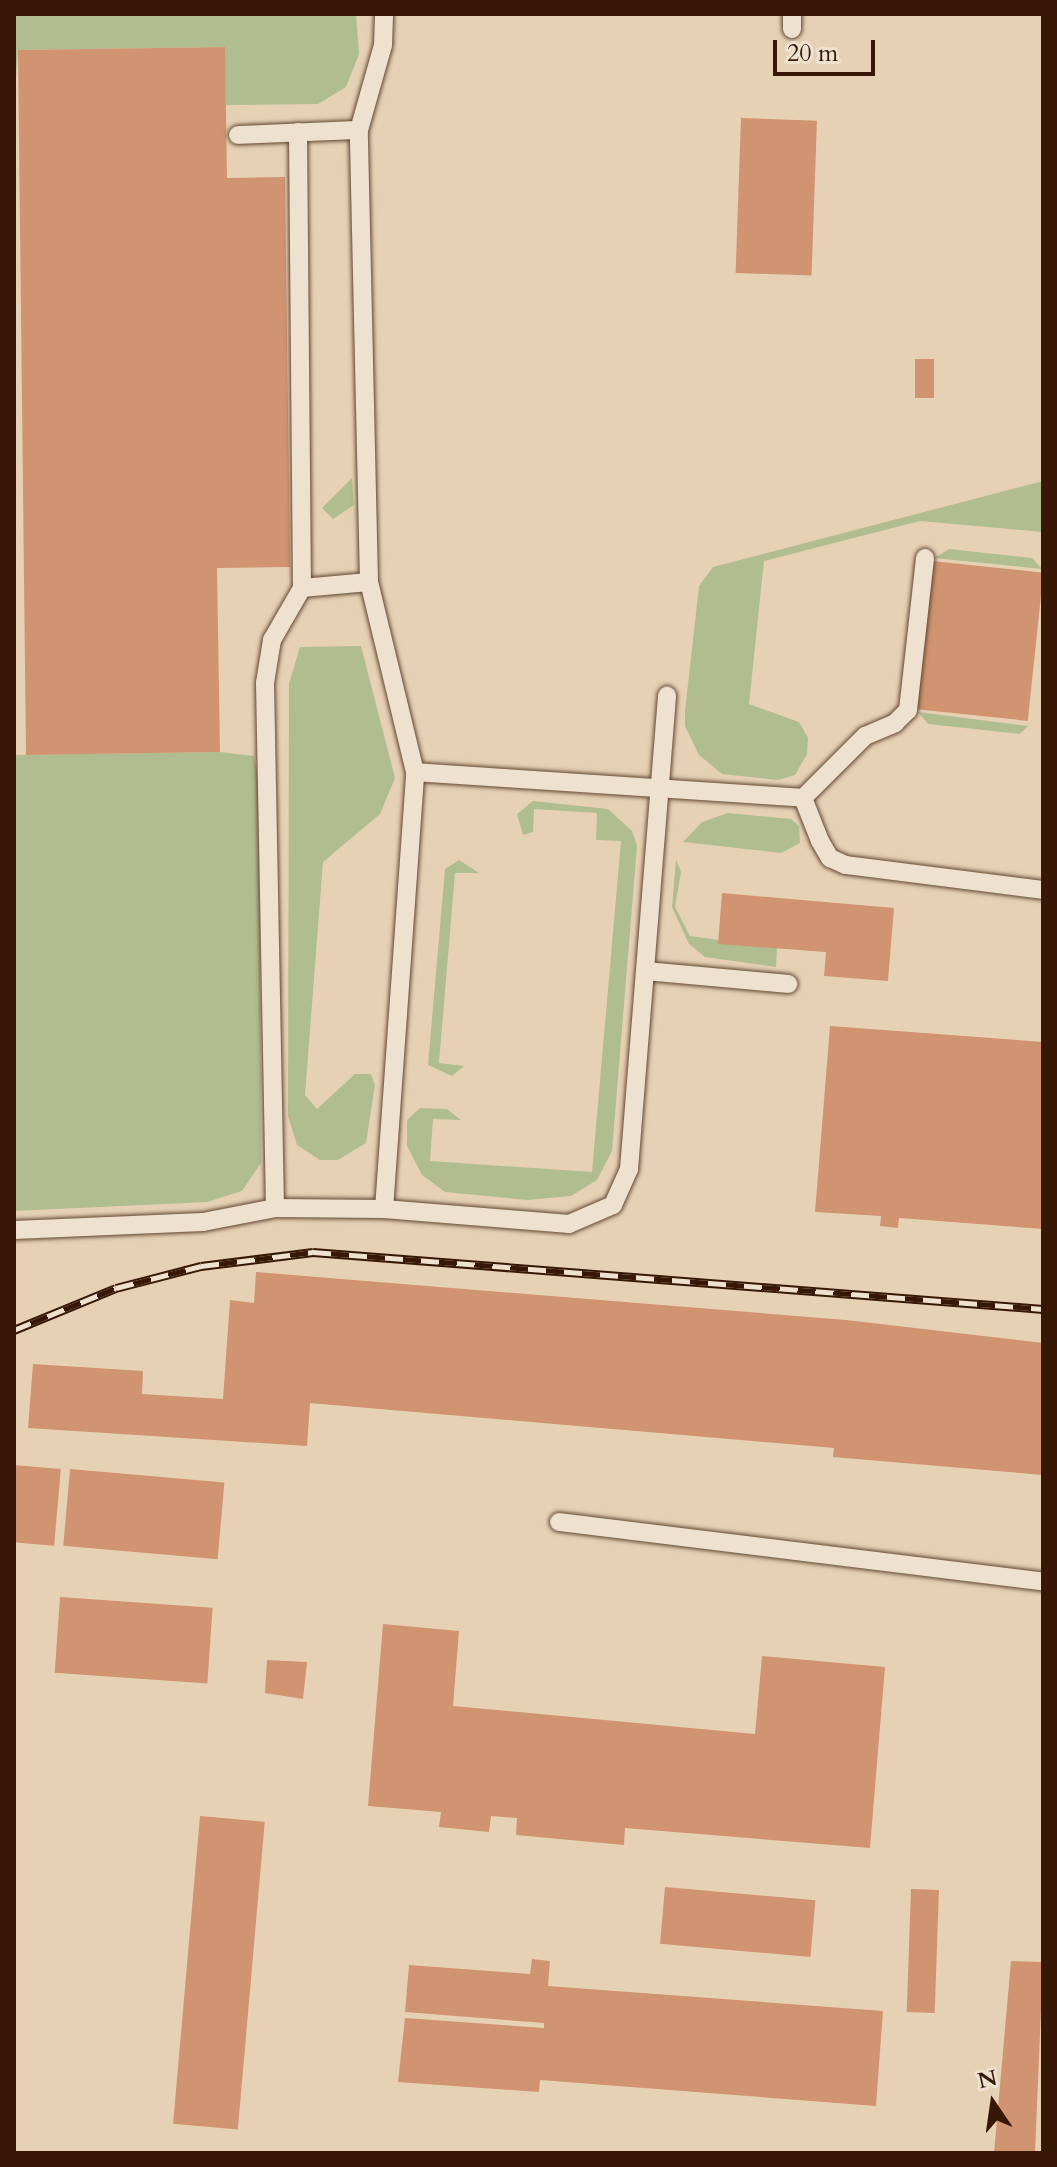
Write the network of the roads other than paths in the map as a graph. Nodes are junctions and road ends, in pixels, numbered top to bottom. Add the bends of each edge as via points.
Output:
1 (384, 14) edge
2 (359, 130) junction
3 (298, 132) junction
4 (238, 135) dead end
5 (925, 558) dead end
6 (369, 582) junction
7 (302, 588) junction
8 (667, 696) dead end
9 (415, 772) junction
10 (662, 788) junction
11 (803, 798) junction
12 (1043, 890) edge
13 (646, 971) junction
14 (788, 984) dead end
15 (275, 1208) junction
16 (384, 1209) junction
17 (14, 1230) edge
18 (559, 1522) dead end
19 (1043, 1581) edge

1 - 2 lane via 383,45
2 - 3 lane
2 - 6 lane
3 - 4 lane
3 - 7 lane
5 - 11 lane via 908,710 895,723 865,736
6 - 7 lane
6 - 9 lane
7 - 15 lane via 272,640 265,683
8 - 10 lane
9 - 10 lane
9 - 16 lane
10 - 11 lane
10 - 13 lane
11 - 12 lane via 830,858 846,865
13 - 14 lane
13 - 16 lane via 629,1169 613,1205 569,1224
15 - 16 lane
15 - 17 lane via 203,1222
18 - 19 lane

